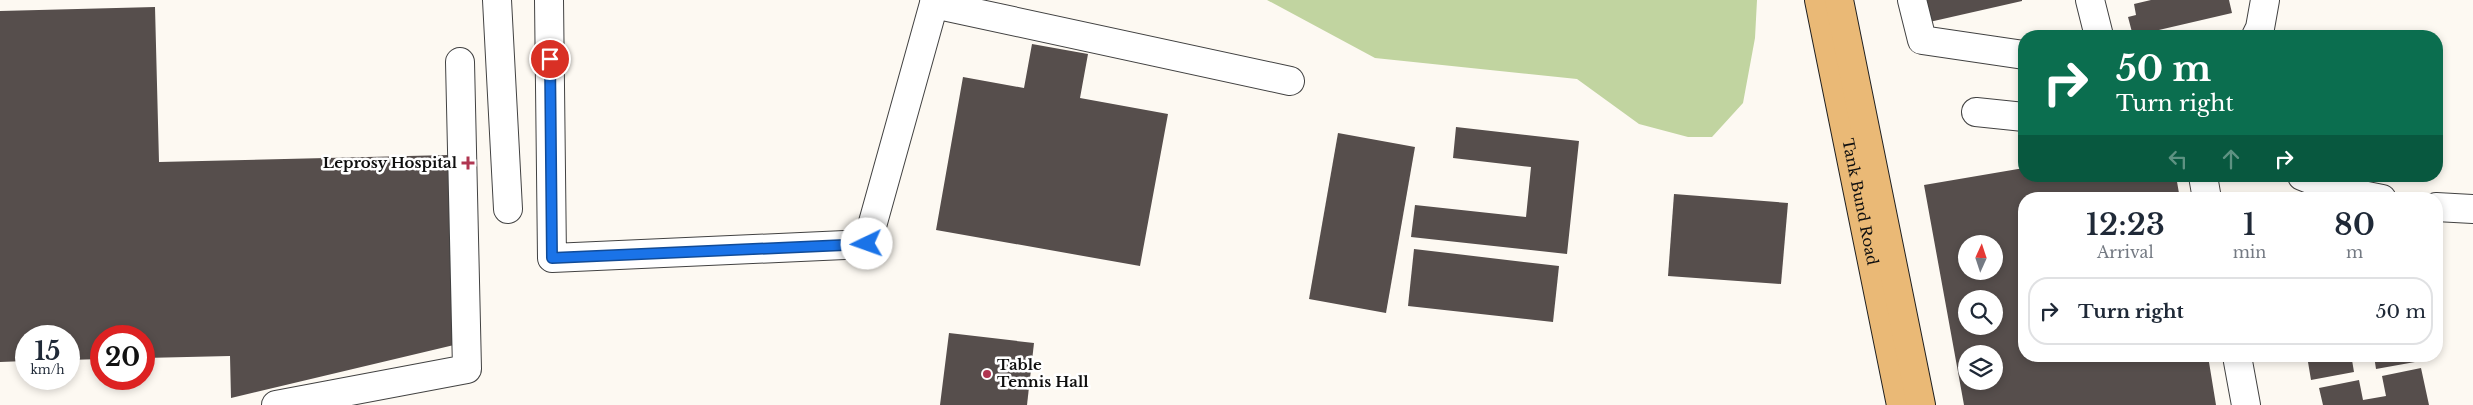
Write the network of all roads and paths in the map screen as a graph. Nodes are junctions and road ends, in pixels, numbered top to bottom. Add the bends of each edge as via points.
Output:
1 (498, 0) edge
2 (549, 0) edge
3 (1819, 0) edge
4 (1839, 0) edge
5 (1912, 0) edge
6 (2090, 0) edge
7 (2265, 0) edge
8 (935, 2) edge
9 (2098, 30) edge
10 (2259, 30) edge
11 (2018, 54) edge
12 (460, 62) dead end
13 (1290, 81) dead end
14 (1976, 112) dead end
15 (2018, 116) edge
16 (2317, 182) edge
17 (2346, 192) edge
18 (2443, 208) edge
19 (508, 209) dead end
20 (2473, 210) edge
21 (2238, 362) edge
22 (276, 405) edge
23 (1902, 405) edge
24 (1921, 405) edge
25 (2246, 405) edge

1 - 19 street
2 - 8 street via 552,258 867,244
3 - 23 main road, Tank Bund Road
4 - 24 main road, Tank Bund Road
5 - 11 street via 1922,40
6 - 9 street
7 - 10 street
8 - 13 street
12 - 22 street via 467,369
14 - 15 street
16 - 17 street
18 - 20 street
21 - 25 street

